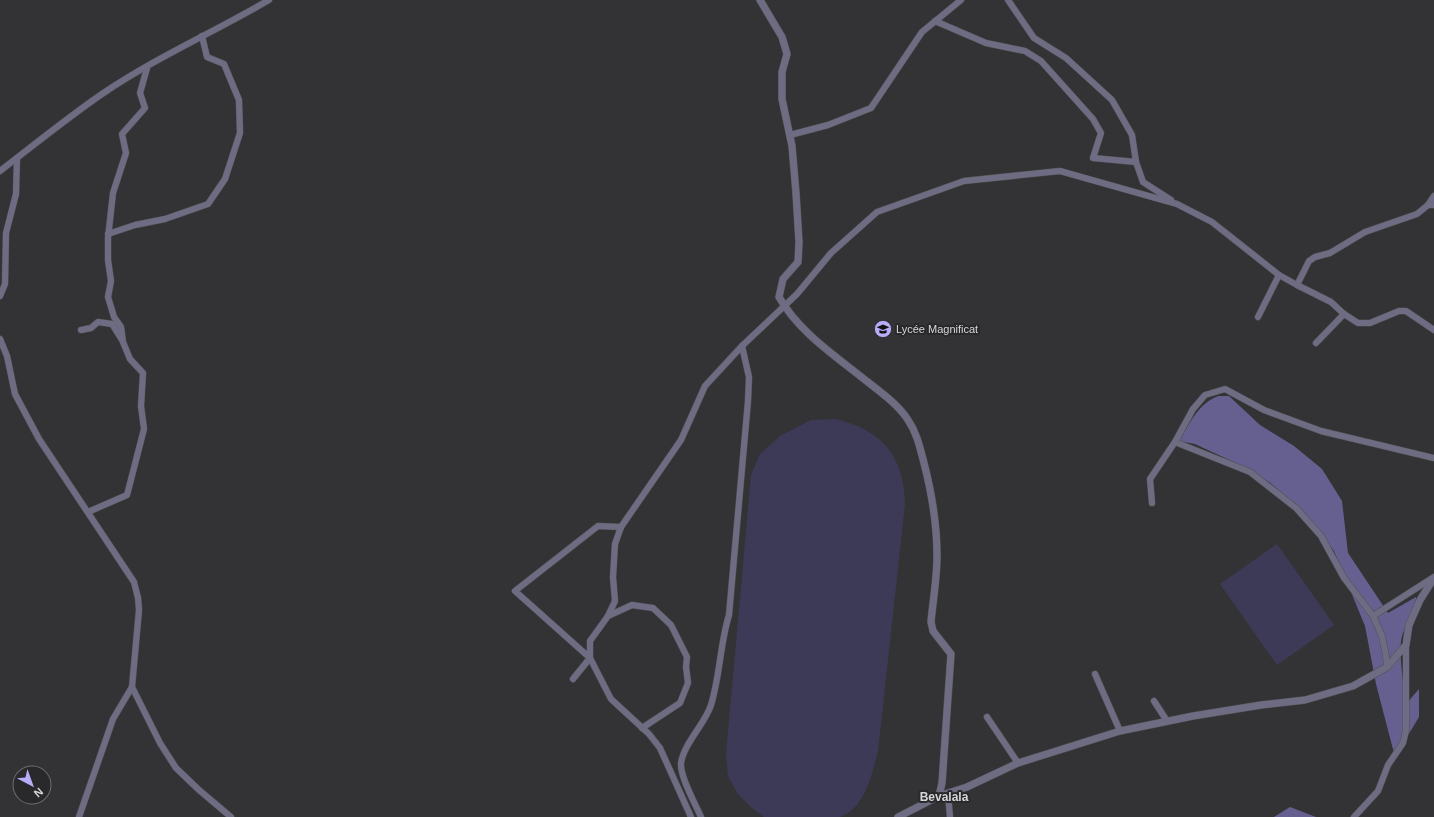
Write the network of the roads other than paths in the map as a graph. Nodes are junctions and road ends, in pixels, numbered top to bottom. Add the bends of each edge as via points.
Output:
1 (269, 0) edge
2 (760, 0) edge
3 (961, 0) edge
4 (1008, 0) edge
5 (936, 21) junction
6 (202, 36) junction
7 (147, 68) junction
8 (790, 135) junction
9 (17, 158) junction
10 (1136, 162) junction
11 (0, 171) edge
12 (1434, 196) edge
13 (1177, 204) junction
14 (1431, 205) edge
15 (108, 234) junction
16 (1280, 275) junction
17 (1297, 285) junction
18 (0, 296) edge
19 (784, 306) junction
20 (1344, 314) junction
21 (1258, 317) dead end
22 (81, 330) dead end
23 (1434, 330) edge
24 (0, 339) edge
25 (123, 342) junction
26 (1316, 343) dead end
27 (742, 346) junction
28 (1175, 442) junction
29 (1434, 458) edge
30 (1152, 504) dead end
31 (88, 512) junction
32 (621, 527) junction
33 (1434, 577) edge
34 (608, 616) junction
35 (1374, 616) junction
36 (1406, 645) junction
37 (590, 658) junction
38 (1387, 667) junction
39 (1095, 674) dead end
40 (573, 679) dead end
41 (132, 687) junction
42 (1154, 701) dead end
43 (987, 718) dead end
44 (1167, 721) junction
45 (642, 728) junction
46 (1120, 731) junction
47 (1018, 763) junction
48 (948, 794) junction
49 (939, 796) junction
50 (79, 817) edge
51 (231, 817) edge
52 (691, 817) edge
53 (702, 817) edge
54 (898, 817) edge
55 (950, 817) edge
56 (1354, 817) edge

1 - 6 street
2 - 8 street via 782,37 787,54 782,72 782,99
3 - 5 street
4 - 10 street via 1034,38 1066,58 1112,100 1132,135
5 - 8 street via 922,32 871,108 828,125
5 - 10 street via 986,43 1026,51 1041,61 1093,119 1101,133 1093,158
6 - 7 street
6 - 15 street via 207,57 224,64 239,100 240,133 225,179 208,204 165,219
7 - 9 street via 103,94
7 - 15 street via 140,93 145,108 122,134 126,152 113,193
8 - 19 street via 799,242 798,262 783,279 779,297
9 - 11 street
9 - 18 street via 16,194 6,233 5,284
10 - 13 street via 1143,182
12 - 14 street
13 - 16 street via 1212,222
13 - 19 street via 1060,170 964,181 877,212 831,253
14 - 17 street via 1417,214 1365,232 1330,253 1315,257 1309,261
15 - 25 street via 111,281 108,297 114,317 121,327
16 - 17 street
16 - 21 street
17 - 20 street via 1331,302
19 - 27 street
19 - 49 street via 815,339 908,419 917,436 932,493 936,524 937,557 931,622 933,631 951,654
20 - 23 street via 1358,323 1370,323 1406,311
20 - 26 street
22 - 25 street via 91,328 98,322 112,324
24 - 31 street via 7,356 15,394 39,439
25 - 31 street via 130,359 142,373 141,406 144,429 127,495
27 - 32 street via 705,386 681,440
27 - 53 street via 749,378 748,401 729,615 710,708 681,762 682,772
28 - 29 street via 1193,409 1205,396 1226,389 1264,410 1320,431
28 - 30 street via 1150,479
28 - 35 street via 1250,472 1296,508 1321,536 1344,578
31 - 41 street via 134,582 138,598
32 - 34 street via 615,544 615,601
32 - 37 street via 598,526 515,592
33 - 35 street
33 - 36 street via 1409,625
34 - 37 street via 590,641
34 - 45 street via 632,605 653,608 671,625 687,657 688,683 680,703
35 - 38 street via 1382,636
36 - 38 street
36 - 56 street via 1406,730 1403,743 1388,765 1378,791
37 - 40 street
37 - 45 street via 611,699
38 - 44 street via 1353,686 1305,700
39 - 46 street
41 - 50 street via 114,719
41 - 51 street via 160,743 176,768
42 - 44 street
43 - 47 street
44 - 46 street
45 - 52 street via 660,748
46 - 47 street
47 - 48 street
48 - 49 street
48 - 55 street
49 - 54 street

